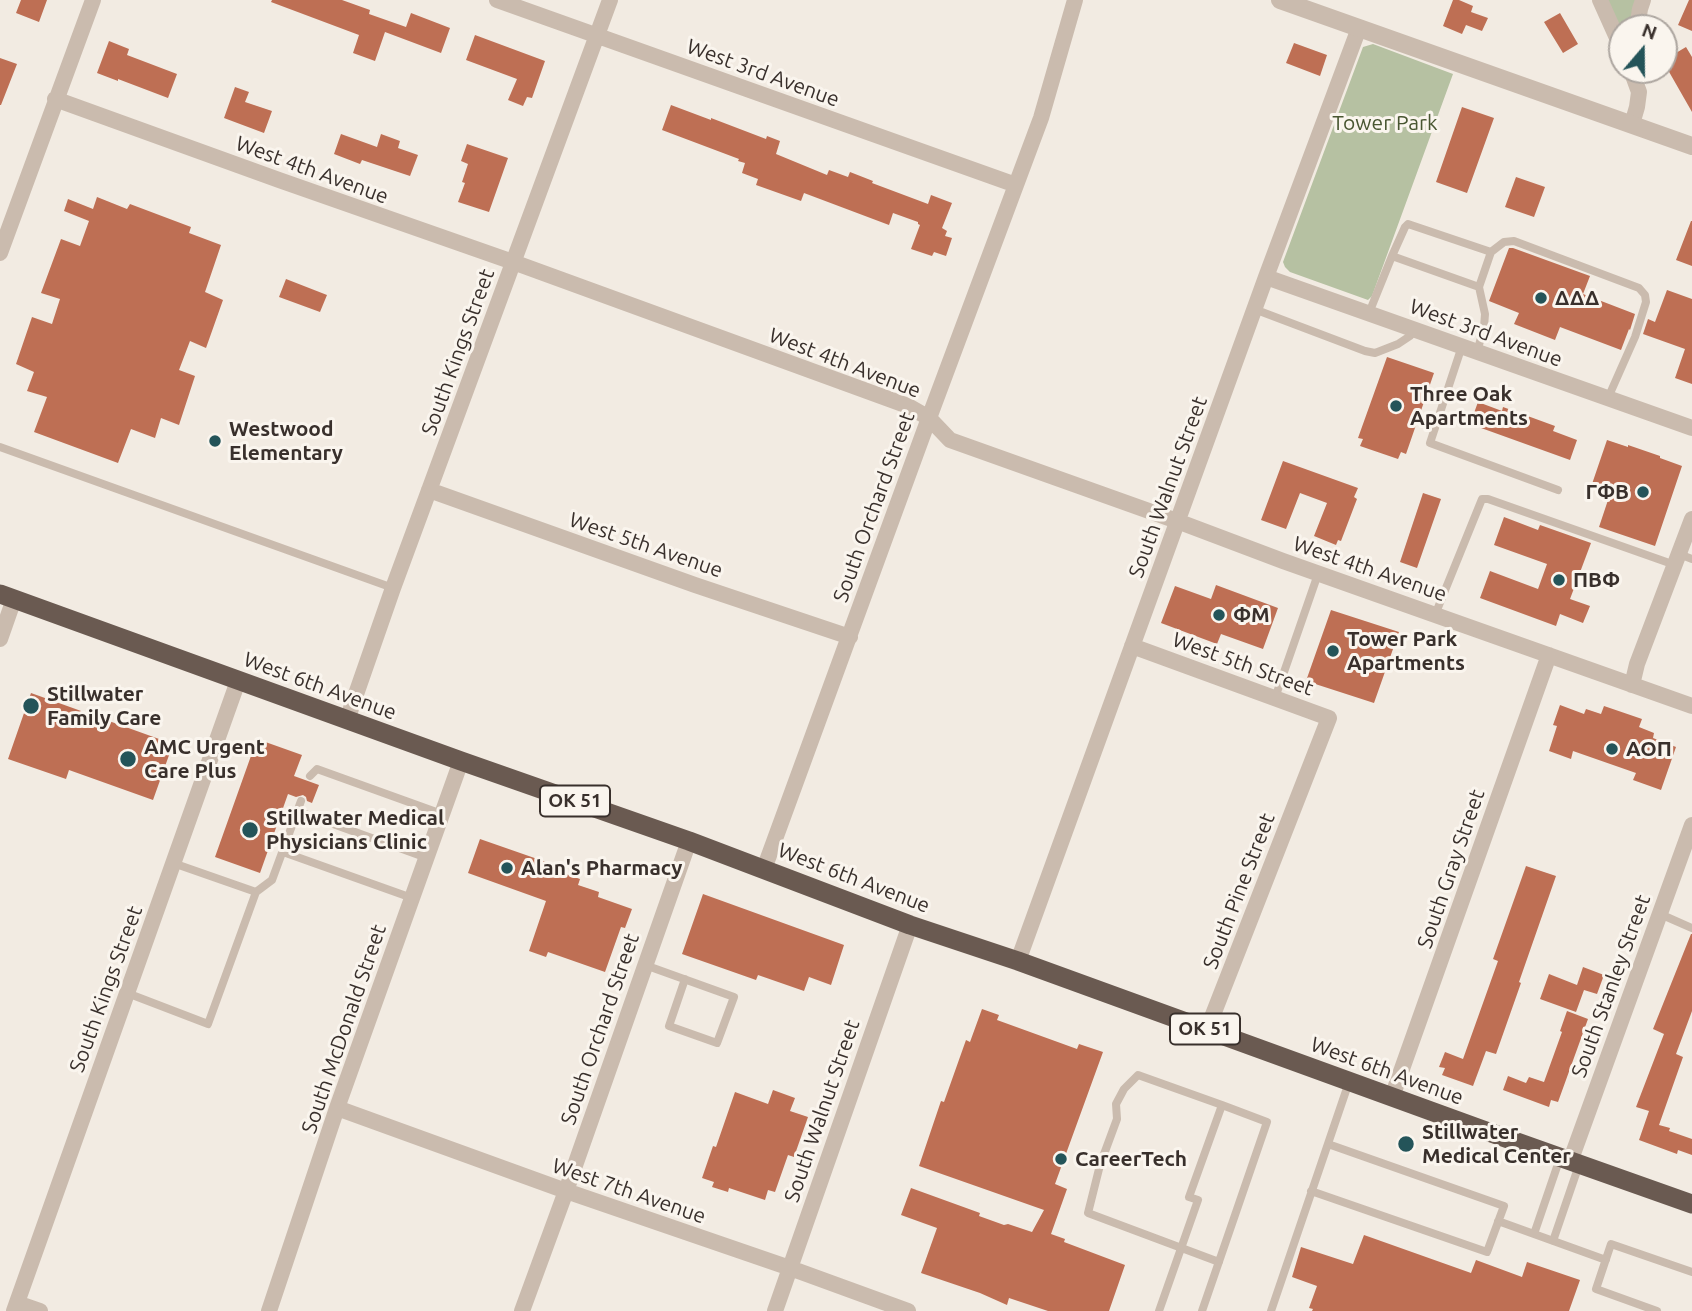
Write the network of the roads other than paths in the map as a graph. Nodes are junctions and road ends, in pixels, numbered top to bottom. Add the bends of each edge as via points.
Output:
1 (93, 0) edge
2 (497, 0) edge
3 (610, 0) edge
4 (1074, 0) edge
5 (1280, 0) edge
6 (1600, 0) edge
7 (1608, 18) edge
8 (1359, 28) junction
9 (597, 36) junction
10 (1636, 84) edge
11 (55, 99) junction
12 (1632, 124) junction
13 (1692, 146) edge
14 (1016, 185) junction
15 (1491, 251) junction
16 (0, 253) edge
17 (1392, 256) junction
18 (513, 262) junction
19 (1266, 277) junction
20 (1479, 287) junction
21 (1254, 309) junction
22 (1368, 313) junction
23 (1415, 330) junction
24 (1470, 349) junction
25 (1608, 398) junction
26 (929, 418) junction
27 (1692, 428) edge
28 (0, 447) edge
29 (429, 490) junction
30 (1558, 490) dead end
31 (1692, 519) edge
32 (1177, 521) junction
33 (1682, 560) edge
34 (1318, 574) junction
35 (393, 589) junction
36 (7, 597) edge
37 (1436, 615) junction
38 (850, 637) junction
39 (0, 639) edge
40 (1132, 646) junction
41 (1549, 655) junction
42 (238, 681) junction
43 (1632, 685) junction
44 (1275, 698) junction
45 (1692, 706) edge
46 (347, 720) junction
47 (461, 761) junction
48 (1310, 768) joint
49 (310, 776) dead end
50 (301, 801) dead end
51 (297, 811) junction
52 (442, 814) junction
53 (1692, 825) edge
54 (689, 841) junction
55 (282, 852) junction
56 (427, 858) junction
57 (173, 863) junction
58 (764, 869) junction
59 (256, 892) junction
60 (412, 898) junction
61 (1660, 914) junction
62 (910, 925) junction
63 (1692, 929) edge
64 (1018, 961) junction
65 (645, 965) junction
66 (685, 979) junction
67 (127, 993) junction
68 (1208, 1030) junction
69 (1349, 1082) junction
70 (1392, 1097) junction
71 (1222, 1105) junction
72 (337, 1108) junction
73 (1328, 1144) junction
74 (1570, 1161) junction
75 (566, 1191) junction
76 (1311, 1191) junction
77 (1692, 1204) edge
78 (1498, 1221) junction
79 (1534, 1234) junction
80 (1553, 1241) junction
81 (1181, 1248) junction
82 (1606, 1260) junction
83 (1219, 1262) junction
84 (790, 1268) junction
85 (1692, 1272) edge
86 (15, 1307) edge
87 (40, 1311) edge
88 (268, 1311) edge
89 (522, 1311) edge
90 (775, 1311) edge
91 (908, 1311) edge
92 (1159, 1311) edge
93 (1202, 1311) edge
94 (1271, 1311) edge
95 (1657, 1311) edge

1 - 11 street
2 - 9 street, West 3rd Avenue
3 - 9 street, South Kings Street
4 - 14 street, South Orchard Street via 1041,118
5 - 8 street
6 - 7 street
8 - 12 street
8 - 19 street, South Walnut Street
9 - 14 street, West 3rd Avenue
9 - 18 street, South Kings Street
10 - 12 street via 1639,93
11 - 16 street
11 - 18 street, West 4th Avenue
12 - 13 street
14 - 26 street, South Orchard Street
15 - 17 lane via 1408,224
15 - 20 lane
15 - 25 lane via 1514,241 1639,288 1645,295 1635,337
17 - 20 lane
17 - 22 lane
18 - 26 street, West 4th Avenue via 908,406
18 - 29 street, South Kings Street
19 - 21 street, South Walnut Street
19 - 22 street, West 3rd Avenue
20 - 24 lane via 1484,327
21 - 23 lane via 1376,353
21 - 32 street, South Walnut Street
22 - 23 street, West 3rd Avenue
23 - 24 street, West 3rd Avenue
24 - 25 street, West 3rd Avenue
24 - 30 lane via 1430,443
25 - 27 street, West 3rd Avenue
26 - 32 street, West 4th Avenue via 950,440
26 - 38 street, South Orchard Street
28 - 35 lane
29 - 35 street, South Kings Street
29 - 38 street, West 5th Avenue
31 - 33 street
32 - 34 street, West 4th Avenue
32 - 40 street, South Walnut Street
33 - 37 lane via 1482,499
33 - 43 street
34 - 37 street, West 4th Avenue
34 - 44 lane
35 - 46 street, South Kings Street
36 - 39 street
36 - 42 highway, West 6th Avenue / OK 51
37 - 41 street, West 4th Avenue
38 - 58 street, South Orchard Street
40 - 44 street, West 5th Street
40 - 64 street, South Walnut Street
41 - 43 street, West 4th Avenue
41 - 70 street, South Gray Street
42 - 46 highway, West 6th Avenue / OK 51
42 - 57 street, South Kings Street
43 - 45 street, West 4th Avenue
44 - 48 street, West 5th Street via 1329,718
46 - 47 highway, West 6th Avenue / OK 51
47 - 52 street, South McDonald Street
47 - 54 highway, West 6th Avenue / OK 51
48 - 68 street, South Pine Street
49 - 52 lane via 317,769
50 - 51 lane
51 - 55 lane
51 - 56 lane
52 - 56 street, South McDonald Street
53 - 61 street, South Stanley Street
54 - 58 highway, West 6th Avenue / OK 51
54 - 65 street, South Orchard Street
55 - 59 lane via 272,880
55 - 60 lane
56 - 60 street, South McDonald Street
57 - 59 lane
57 - 67 street, South Kings Street
58 - 62 highway, West 6th Avenue / OK 51
59 - 67 lane via 208,1024
60 - 72 street, South McDonald Street
61 - 63 lane
61 - 74 street, South Stanley Street
62 - 64 highway, West 6th Avenue / OK 51
62 - 84 street, South Walnut Street
64 - 68 highway, West 6th Avenue / OK 51
65 - 66 lane
65 - 75 street, South Orchard Street
66 - 66 lane via 734,996 717,1043 669,1026
67 - 86 street, South Kings Street
68 - 69 highway, West 6th Avenue / OK 51
69 - 70 highway, West 6th Avenue / OK 51
69 - 73 lane
70 - 74 highway, West 6th Avenue / OK 51
71 - 81 lane via 1189,1197 1198,1200
71 - 81 lane via 1138,1075 1116,1104 1117,1119 1088,1213
71 - 83 lane via 1267,1122
72 - 75 street, West 7th Avenue
72 - 88 street, South McDonald Street
73 - 76 lane
73 - 78 lane via 1504,1206
74 - 77 highway, West 6th Avenue / OK 51
74 - 79 lane
74 - 80 lane
75 - 84 street, West 7th Avenue
75 - 89 street, South Orchard Street
76 - 78 lane via 1487,1252
76 - 94 lane
78 - 79 lane
79 - 80 lane
80 - 82 lane
81 - 83 lane
81 - 92 lane
82 - 85 lane via 1611,1244
82 - 95 lane via 1596,1289
83 - 93 lane
84 - 90 street, South Walnut Street
84 - 91 street, West 7th Avenue
86 - 87 street

